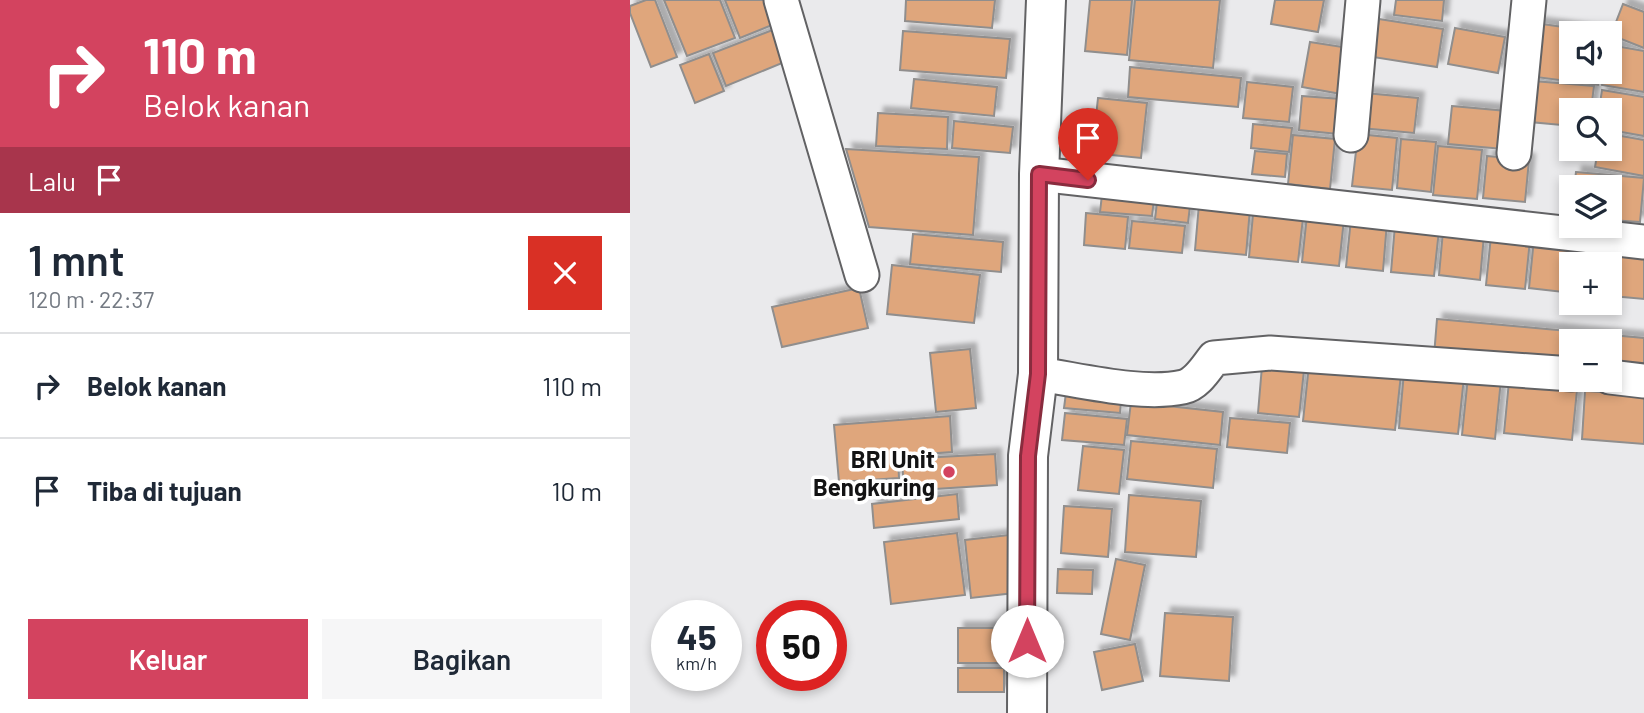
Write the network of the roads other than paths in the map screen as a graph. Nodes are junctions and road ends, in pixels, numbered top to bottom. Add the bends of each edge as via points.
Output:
1 (780, 0) edge
2 (1046, 0) edge
3 (1363, 0) edge
4 (1529, 0) edge
5 (1351, 135) dead end
6 (1514, 153) dead end
7 (1039, 174) junction
8 (1644, 242) edge
9 (862, 275) dead end
10 (1559, 373) edge
11 (1038, 374) junction
12 (1622, 378) edge
13 (1644, 381) edge
14 (1027, 713) edge

1 - 9 street
2 - 7 main road
3 - 5 street
4 - 6 street
7 - 8 street
7 - 11 main road
10 - 11 street via 1270,353 1214,358 1200,377 1185,387 1145,388
11 - 14 main road via 1028,456
12 - 13 street

